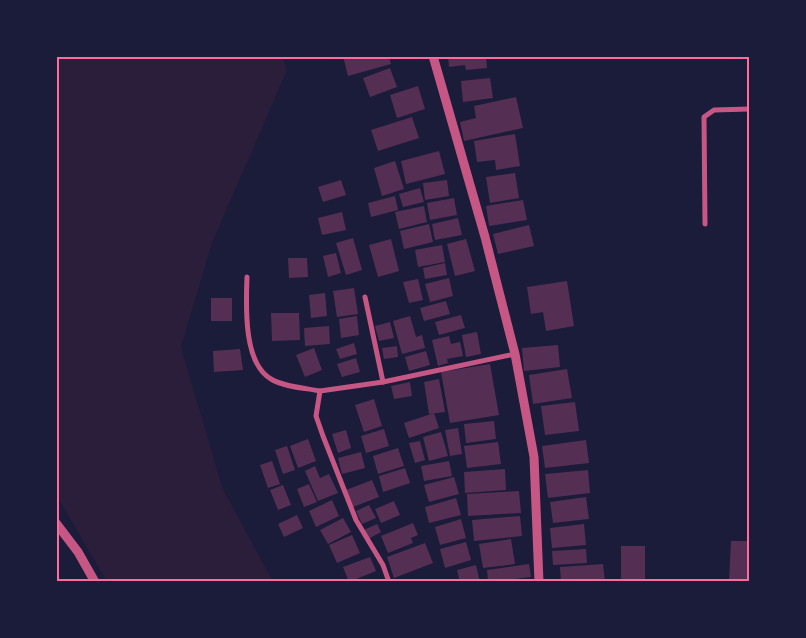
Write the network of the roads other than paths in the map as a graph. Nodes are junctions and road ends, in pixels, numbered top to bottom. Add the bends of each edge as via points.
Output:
1 (433, 56) edge
2 (750, 109) edge
3 (705, 224) dead end
4 (247, 277) dead end
5 (365, 297) dead end
6 (515, 354) junction
7 (382, 382) junction
8 (320, 391) junction
9 (56, 523) edge
10 (95, 582) edge
11 (389, 582) edge
12 (539, 582) edge

1 - 6 street
2 - 3 street via 714,110 704,117
4 - 8 street via 245,311 250,346 261,370 270,379
5 - 7 street
6 - 7 street
6 - 12 street via 534,457
7 - 8 street
8 - 11 street via 316,416 323,436 356,520 383,565
9 - 10 street

